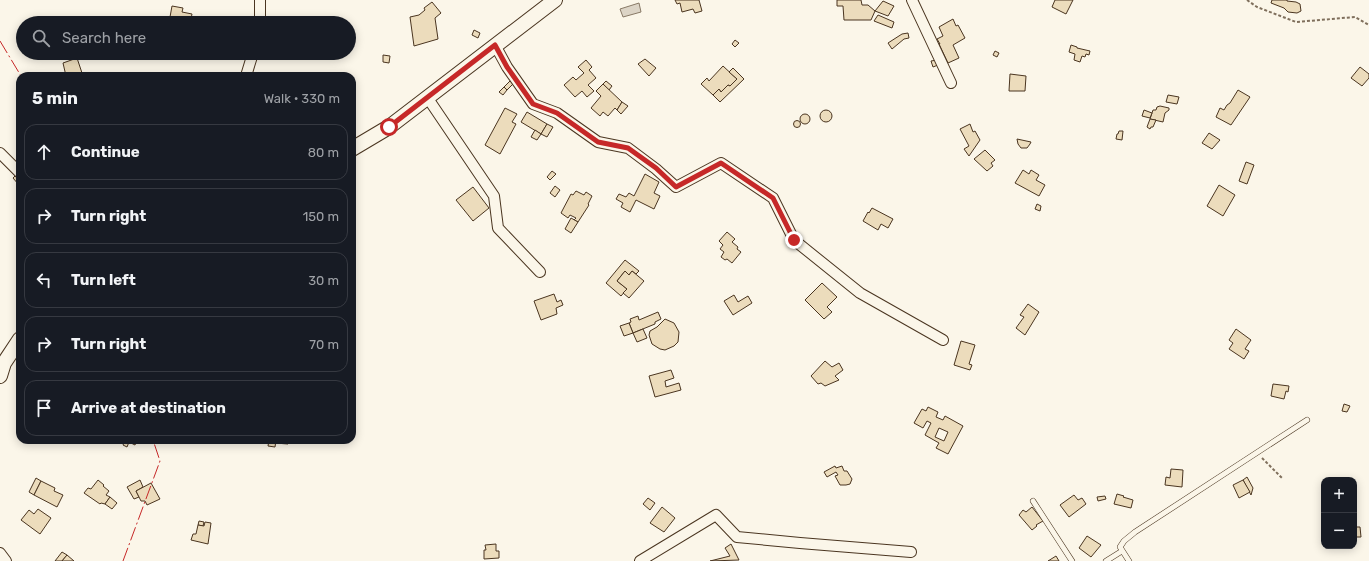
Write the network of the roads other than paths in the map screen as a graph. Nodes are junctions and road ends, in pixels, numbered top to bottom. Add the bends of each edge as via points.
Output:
1 (260, 0) edge
2 (555, 0) edge
3 (912, 0) edge
4 (260, 16) edge
5 (495, 45) junction
6 (251, 60) edge
7 (247, 72) edge
8 (951, 83) dead end
9 (427, 97) junction
10 (356, 147) edge
11 (0, 153) edge
12 (16, 169) edge
13 (540, 272) dead end
14 (943, 340) dead end
15 (16, 345) edge
16 (0, 376) edge
17 (1307, 420) dead end
18 (1033, 501) dead end
19 (1122, 551) junction
20 (911, 552) dead end
21 (0, 554) edge
22 (6, 561) edge
23 (640, 561) edge
24 (1072, 561) edge
25 (1106, 561) edge
26 (1129, 561) edge

1 - 4 street
2 - 5 main road
3 - 8 street
5 - 9 main road
5 - 14 street via 533,104 557,113 598,142 628,148 656,168 676,187 721,163 773,198 794,240 860,293
6 - 7 street
9 - 10 main road via 389,127
9 - 13 street via 494,196 498,228
11 - 12 street
15 - 16 main road via 4,363
17 - 19 lane via 1135,532 1124,541 1120,547
18 - 24 lane
19 - 25 lane
19 - 26 lane
20 - 23 street via 737,537 716,515
21 - 22 street

